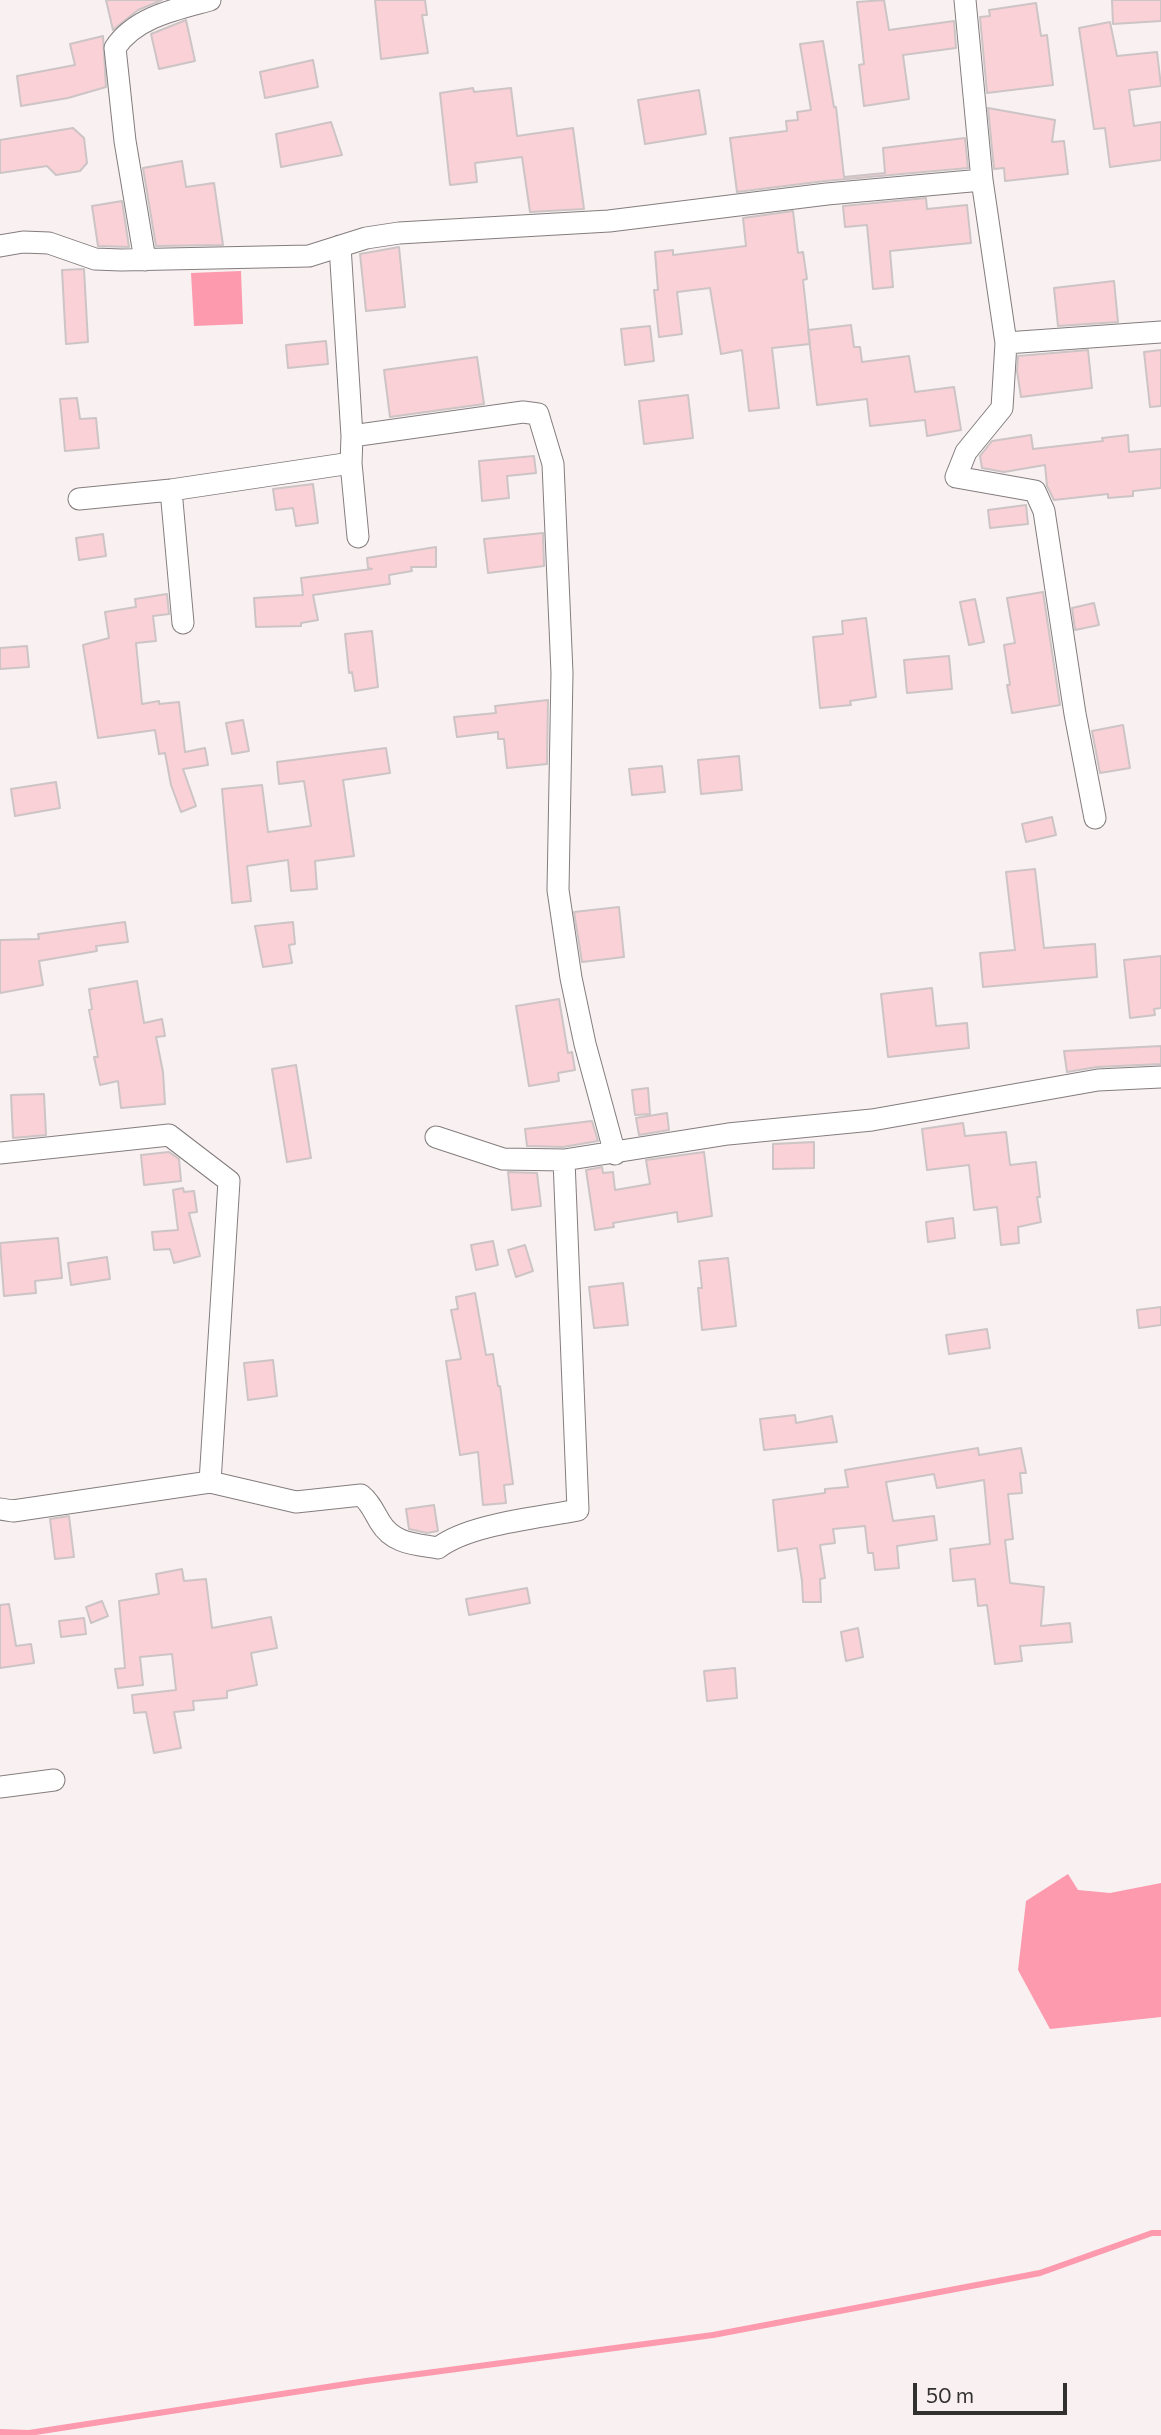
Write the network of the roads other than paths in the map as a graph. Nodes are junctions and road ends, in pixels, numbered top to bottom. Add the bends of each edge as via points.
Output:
1 (210, 0) edge
2 (965, 0) edge
3 (982, 180) junction
4 (0, 246) edge
5 (340, 246) junction
6 (145, 260) junction
7 (1161, 332) edge
8 (1006, 343) junction
9 (352, 436) junction
10 (351, 463) junction
11 (171, 490) junction
12 (79, 499) dead end
13 (358, 537) dead end
14 (183, 623) dead end
15 (1096, 818) dead end
16 (1161, 1077) edge
17 (436, 1137) dead end
18 (0, 1153) edge
19 (615, 1154) junction
20 (564, 1160) junction
21 (210, 1482) junction
22 (0, 1509) edge
23 (54, 1780) dead end
24 (0, 1787) edge

1 - 6 street via 154,17 115,48
2 - 3 street
3 - 5 street via 609,221 398,233
3 - 8 street
4 - 6 street via 49,243 94,259
5 - 6 street via 309,256
5 - 9 street
7 - 8 street
8 - 15 street via 1002,408 966,452 956,477 1035,491 1044,511
9 - 10 street
9 - 19 street via 523,412 538,414 553,464 562,673 558,890 585,1044
10 - 11 street
10 - 13 street
11 - 12 street
11 - 14 street
16 - 19 street via 1098,1080 873,1120 728,1133
17 - 20 street via 503,1159
18 - 21 street via 169,1135 229,1181
19 - 20 street
20 - 21 street via 578,1510 488,1528 438,1548 396,1541 361,1494 296,1502
21 - 22 street via 13,1511
23 - 24 street

